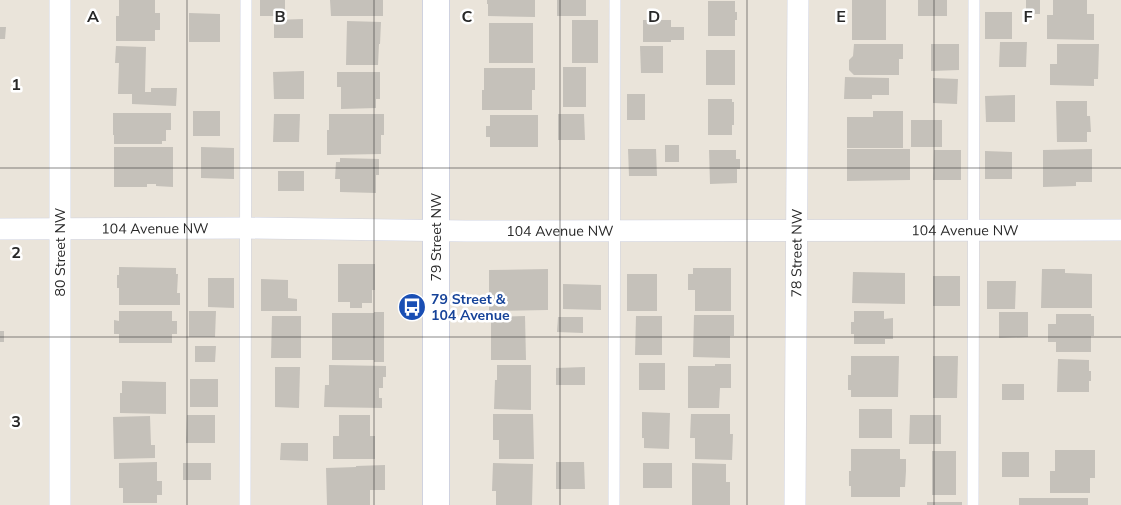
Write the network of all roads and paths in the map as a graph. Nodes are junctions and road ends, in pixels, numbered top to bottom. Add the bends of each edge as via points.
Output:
1 (60, 0) edge
2 (246, 0) edge
3 (436, 0) edge
4 (616, 0) edge
5 (798, 0) edge
6 (974, 0) edge
7 (60, 228) junction
8 (245, 228) junction
9 (0, 229) edge
10 (436, 230) junction
11 (615, 230) junction
12 (797, 230) junction
13 (974, 230) junction
14 (1121, 230) edge
15 (60, 505) edge
16 (245, 505) edge
17 (436, 505) edge
18 (614, 505) edge
19 (795, 505) edge
20 (973, 505) edge

1 - 7 street, 80 Street NW
2 - 8 lane
3 - 10 street, 79 Street NW
4 - 11 lane
5 - 12 street, 78 Street NW
6 - 13 lane
7 - 8 street, 104 Avenue NW
7 - 9 street, 104 Avenue NW
7 - 15 street, 80 Street NW
8 - 10 street, 104 Avenue NW
8 - 16 lane
10 - 11 street, 104 Avenue NW
10 - 17 street, 79 Street NW
11 - 12 street, 104 Avenue NW
11 - 18 lane
12 - 13 street, 104 Avenue NW
12 - 19 street, 78 Street NW
13 - 14 street, 104 Avenue NW
13 - 20 lane

